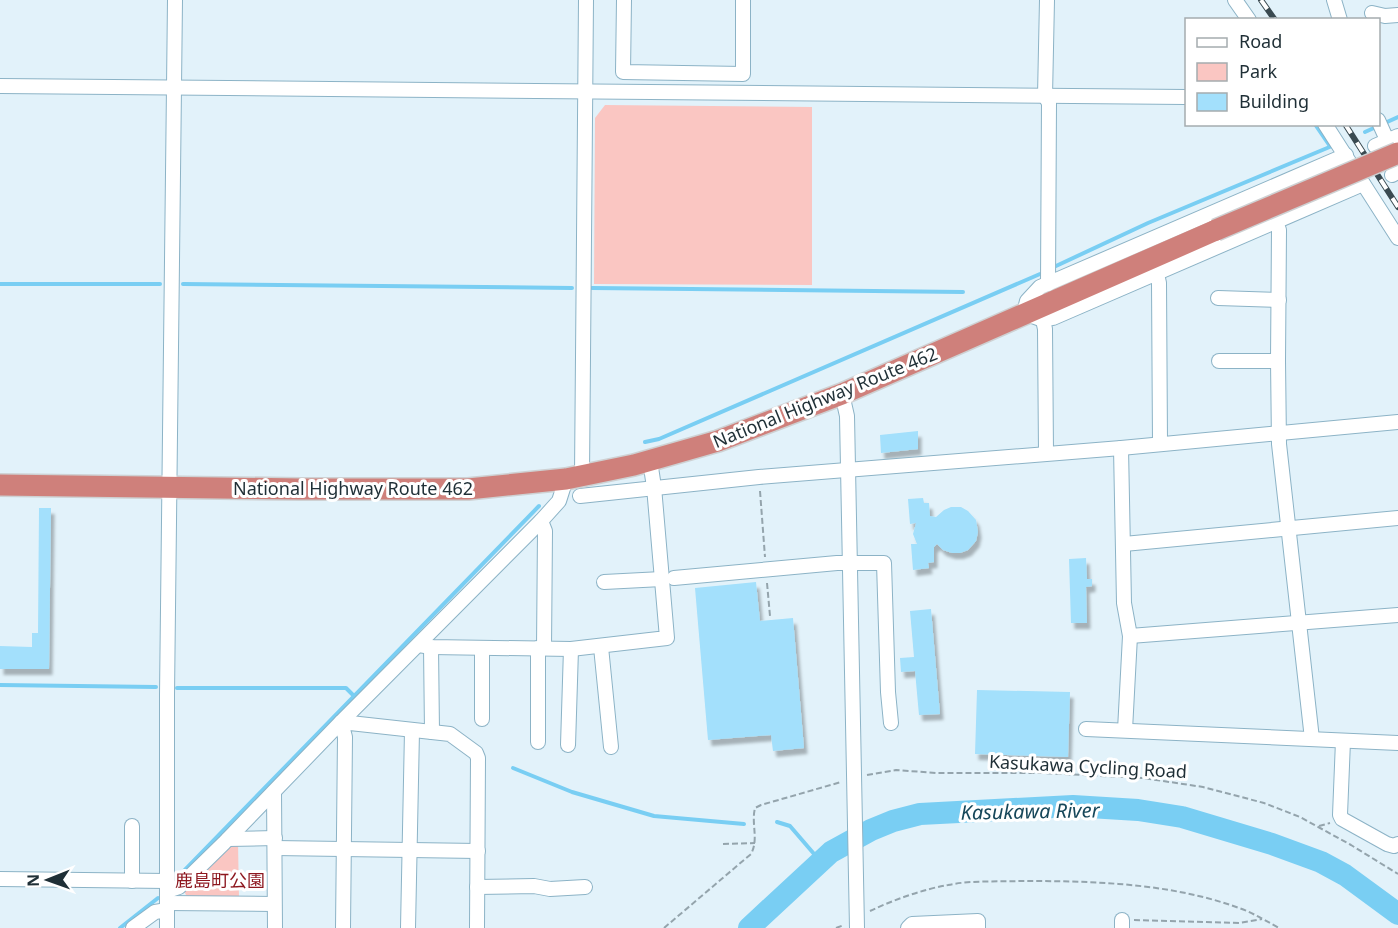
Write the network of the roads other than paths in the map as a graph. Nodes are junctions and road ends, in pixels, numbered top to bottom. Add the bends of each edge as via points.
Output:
1 (175, 0) edge
2 (586, 0) edge
3 (624, 0) edge
4 (743, 0) edge
5 (1047, 0) edge
6 (1235, 0) edge
7 (1334, 0) edge
8 (1372, 14) dead end
9 (1398, 15) edge
10 (1248, 18) edge
11 (1339, 18) edge
12 (743, 74) junction
13 (0, 86) edge
14 (173, 88) junction
15 (585, 93) junction
16 (742, 94) junction
17 (1046, 96) junction
18 (1185, 97) edge
19 (1326, 126) edge
20 (1389, 138) edge
21 (1346, 155) junction
22 (1363, 184) junction
23 (1276, 222) junction
24 (1398, 238) edge
25 (1157, 274) junction
26 (1048, 284) junction
27 (1218, 298) dead end
28 (1279, 300) junction
29 (1034, 317) junction
30 (1219, 361) dead end
31 (1278, 361) junction
32 (842, 394) junction
33 (1398, 422) edge
34 (1279, 432) junction
35 (1160, 443) junction
36 (1121, 448) junction
37 (1046, 453) junction
38 (650, 461) junction
39 (848, 469) junction
40 (576, 484) junction
41 (0, 485) edge
42 (654, 487) junction
43 (170, 488) junction
44 (1398, 518) edge
45 (541, 520) junction
46 (1290, 529) junction
47 (1124, 544) junction
48 (850, 564) junction
49 (668, 578) junction
50 (604, 582) dead end
51 (1398, 615) edge
52 (1301, 622) junction
53 (1130, 636) junction
54 (425, 646) junction
55 (601, 647) junction
56 (482, 648) junction
57 (541, 648) junction
58 (571, 649) junction
59 (482, 719) dead end
60 (341, 722) junction
61 (891, 723) dead end
62 (1086, 729) dead end
63 (1125, 730) junction
64 (412, 731) junction
65 (432, 732) junction
66 (1312, 739) junction
67 (1343, 741) junction
68 (538, 742) dead end
69 (1398, 743) edge
70 (568, 745) dead end
71 (611, 747) dead end
72 (274, 792) junction
73 (132, 826) dead end
74 (228, 839) junction
75 (275, 843) junction
76 (1398, 844) edge
77 (344, 849) junction
78 (409, 850) junction
79 (478, 851) junction
80 (0, 879) edge
81 (132, 881) junction
82 (477, 887) junction
83 (585, 887) dead end
84 (167, 896) junction
85 (274, 904) junction
86 (851, 926) edge
87 (133, 928) edge
88 (166, 928) edge
89 (274, 928) edge
90 (343, 928) edge
91 (408, 928) edge
92 (477, 928) edge
93 (908, 928) edge
94 (978, 928) edge

1 - 14 street
2 - 15 street
3 - 12 street via 623,72
4 - 12 street
5 - 17 street
6 - 10 street
7 - 11 street
8 - 9 street
12 - 16 street
13 - 14 street
14 - 15 street
14 - 43 street
15 - 16 street
15 - 40 street
16 - 17 street
17 - 18 street
17 - 26 street
19 - 21 street
20 - 29 highway, National Highway Route 462, bridge via 1216,230
21 - 22 street
21 - 26 street
22 - 23 street
22 - 24 street
23 - 25 street
23 - 28 street
25 - 29 street via 1053,318
25 - 35 street
26 - 29 street via 1027,302
27 - 28 street
28 - 31 street
29 - 32 highway, National Highway Route 462
29 - 37 street via 1045,329
30 - 31 street
31 - 34 street
32 - 38 highway, National Highway Route 462 via 718,441
32 - 39 street via 847,416
33 - 34 street
34 - 35 street
34 - 46 street
35 - 36 street
36 - 37 street
36 - 47 street
37 - 39 street
38 - 40 highway, National Highway Route 462
38 - 42 street
39 - 42 street
39 - 48 street
40 - 42 street
40 - 43 highway, National Highway Route 462 via 429,490
40 - 45 street
41 - 43 highway, National Highway Route 462
42 - 49 street
43 - 84 street
44 - 46 street
45 - 54 street
45 - 57 street
46 - 47 street
46 - 52 street
47 - 53 street via 1124,603
48 - 49 street
48 - 61 street via 884,563
48 - 86 street via 854,780 863,912
49 - 50 street
49 - 55 street via 667,638
51 - 52 street
52 - 53 street
52 - 66 street
53 - 63 street
54 - 56 street
54 - 60 street
54 - 65 street
55 - 58 street
55 - 71 street
56 - 57 street
56 - 59 street
57 - 58 street
57 - 68 street
58 - 70 street
60 - 64 street
60 - 72 street
60 - 77 street via 345,737
62 - 63 street
63 - 66 street
64 - 65 street
64 - 78 street
65 - 79 street via 450,734 478,758
66 - 67 street
67 - 69 street
67 - 76 street via 1342,819 1391,846
72 - 74 street
72 - 75 street
73 - 81 street
74 - 75 street
74 - 84 street
75 - 77 street
75 - 85 street
77 - 78 street
77 - 90 street
78 - 79 street
78 - 91 street
79 - 82 street
80 - 81 street
81 - 84 street
82 - 83 street
82 - 92 street
84 - 85 street
84 - 87 street via 155,912
84 - 88 street
85 - 89 street
93 - 94 street via 912,924 978,921

